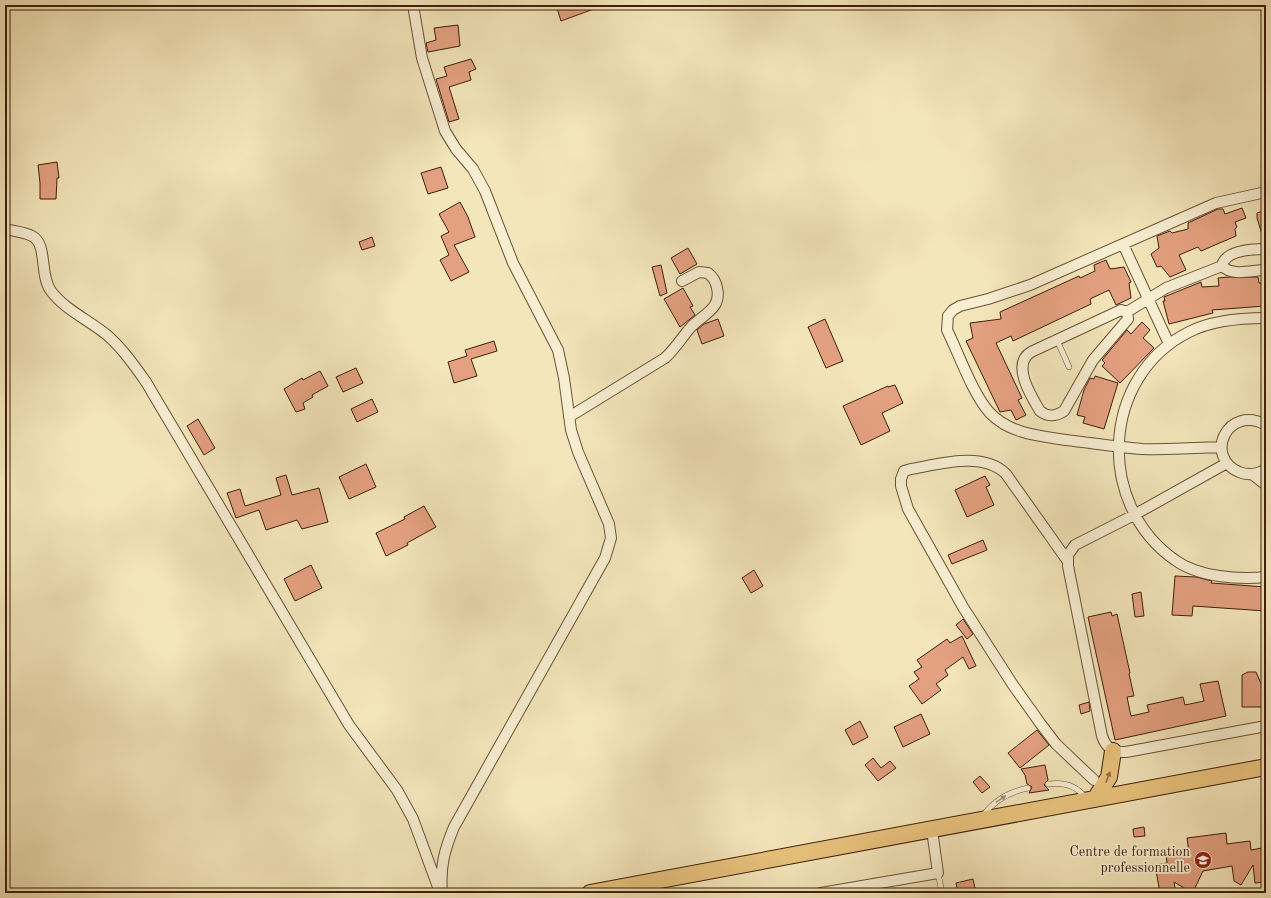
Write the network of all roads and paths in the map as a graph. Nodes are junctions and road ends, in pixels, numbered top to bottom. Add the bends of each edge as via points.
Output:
1 (413, 5) edge
2 (1266, 192) edge
3 (5, 229) edge
4 (1123, 244) junction
5 (1266, 249) edge
6 (1222, 266) junction
7 (1266, 270) edge
8 (682, 281) dead end
9 (1148, 298) junction
10 (1127, 312) junction
11 (1266, 318) edge
12 (1057, 340) junction
13 (1170, 344) junction
14 (1069, 367) dead end
15 (569, 417) junction
16 (1266, 425) edge
17 (1118, 447) junction
18 (1222, 447) junction
19 (1227, 463) junction
20 (1266, 469) edge
21 (1252, 474) junction
22 (1266, 485) edge
23 (1134, 515) junction
24 (1067, 560) junction
25 (1266, 577) edge
26 (1266, 726) edge
27 (1113, 751) junction
28 (1266, 767) edge
29 (1094, 780) dead end
30 (1048, 784) dead end
31 (1028, 788) dead end
32 (1091, 800) junction
33 (981, 821) junction
34 (932, 830) junction
35 (938, 873) junction
36 (441, 893) edge
37 (590, 893) edge
38 (821, 893) edge
39 (942, 893) edge

1 - 15 street via 422,58 445,131 456,149 474,169 486,191 514,263 558,350
2 - 4 street via 1216,203
3 - 36 street via 28,234 39,242 44,277 51,291 72,311 106,334 146,382 349,725 397,790 413,819
4 - 9 street
4 - 17 street via 1030,285 956,308 948,316 946,325 982,402 1002,423 1025,433 1043,437
5 - 6 street via 1238,253 1228,257
6 - 7 street via 1238,272
6 - 9 street via 1184,280
8 - 15 street via 699,272 708,273 718,292 719,299 716,305 691,327 665,358
9 - 10 street
9 - 13 street
10 - 12 street via 1121,310
10 - 12 street via 1128,320 1093,360 1064,411 1052,416 1040,410 1021,365 1027,354
11 - 13 street via 1211,323 1189,331
12 - 14 lane
13 - 17 street via 1140,376 1131,393
15 - 36 street via 578,452 609,524 610,545 454,827 441,864
16 - 18 street via 1258,420 1241,420 1227,430
17 - 18 street
17 - 23 street via 1123,487
18 - 19 street
19 - 21 street via 1242,474
19 - 23 street
20 - 21 street
21 - 22 street
23 - 24 street via 1075,545
23 - 25 street via 1149,536 1176,561 1206,573 1232,578
24 - 27 street via 1102,736
24 - 29 street via 1006,474 996,466 984,462 964,462 911,468 904,472 901,486 908,509 963,606 1044,728 1067,755
26 - 27 street via 1126,752
32 -> 27 main road via 1109,777
28 - 32 main road
30 - 32 lane via 1071,786
33 -> 31 lane via 1000,798
32 - 33 main road
33 - 34 main road
34 - 35 street
34 - 37 main road
35 - 38 street
35 - 39 lane

